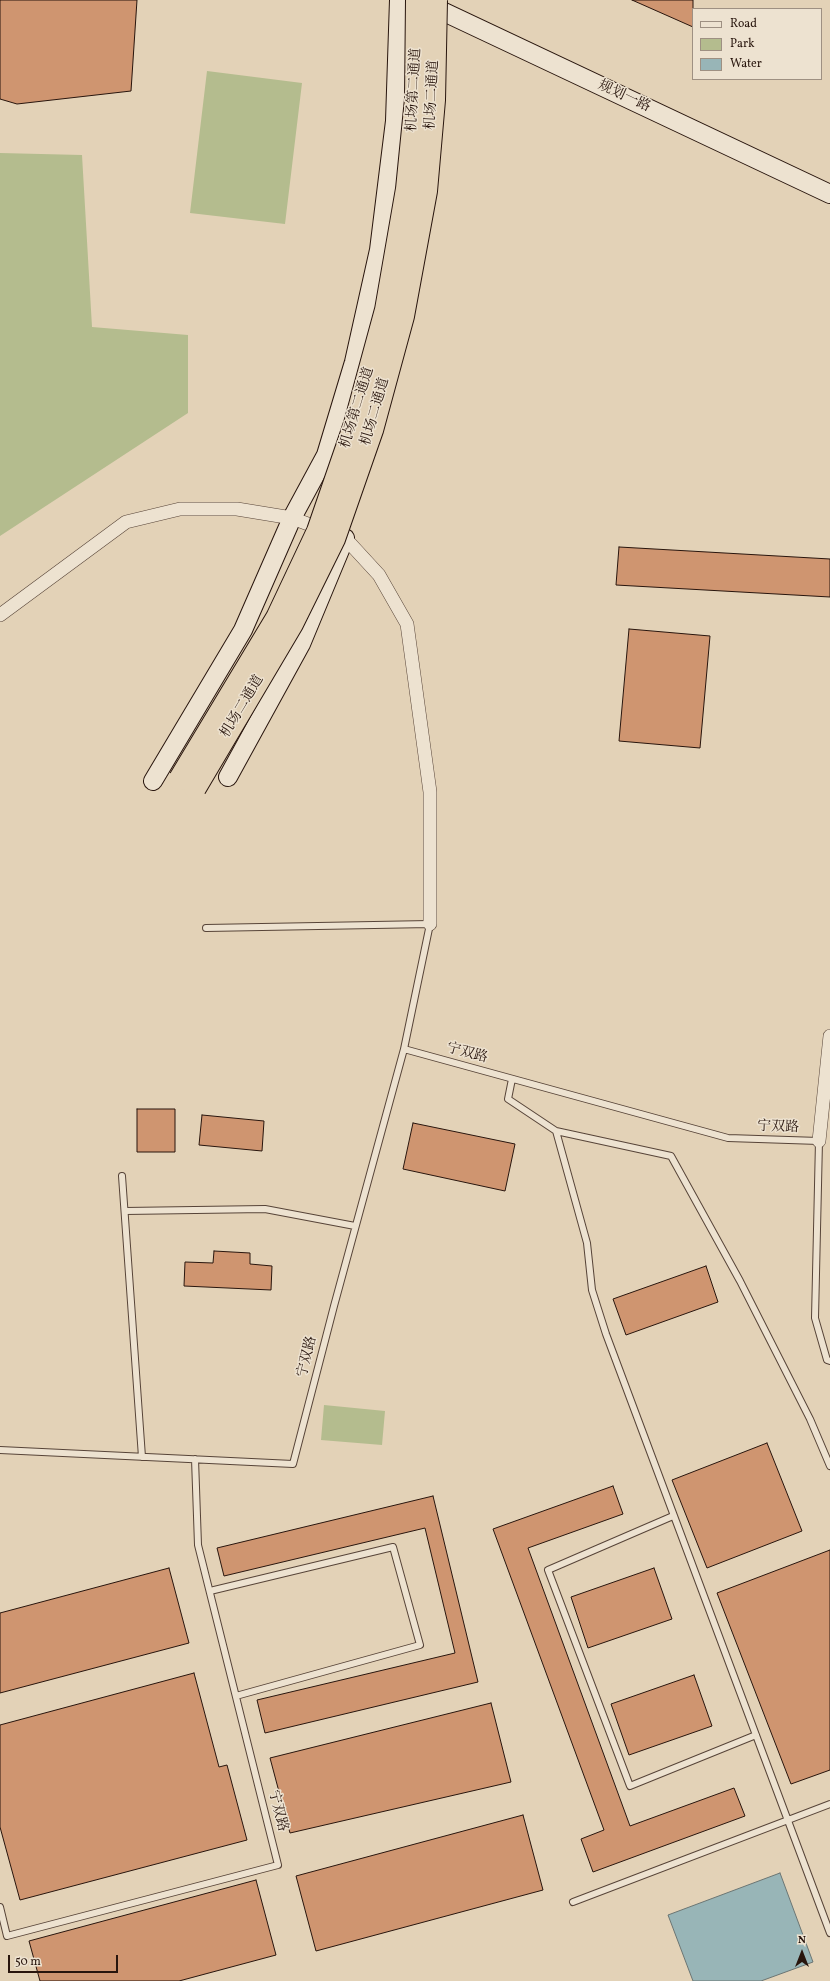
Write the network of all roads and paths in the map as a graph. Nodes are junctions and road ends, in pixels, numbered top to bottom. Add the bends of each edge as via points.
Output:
1 (399, 0) edge
2 (418, 0) edge
3 (438, 3) edge
4 (830, 194) edge
5 (292, 518) junction
6 (345, 538) junction
7 (0, 615) edge
8 (228, 777) dead end
9 (153, 781) dead end
10 (187, 783) joint
11 (430, 924) junction
12 (206, 928) dead end
13 (830, 1036) edge
14 (404, 1049) junction
15 (512, 1079) junction
16 (556, 1131) junction
17 (819, 1141) junction
18 (122, 1176) dead end
19 (125, 1211) junction
20 (355, 1226) junction
21 (830, 1361) edge
22 (0, 1450) edge
23 (142, 1457) junction
24 (196, 1459) junction
25 (830, 1466) edge
26 (673, 1516) junction
27 (210, 1591) junction
28 (236, 1696) junction
29 (756, 1735) junction
30 (830, 1804) edge
31 (788, 1820) junction
32 (573, 1902) dead end
33 (0, 1907) edge
34 (830, 1932) edge

1 - 5 street via 395,120 379,250 354,362 326,455
2 - 3 street, 规划一路
2 - 10 highway, 机场第二通道, bridge via 416,99 407,189 386,310 355,424 318,531 277,618
3 - 4 street, 规划一路
3 - 6 street via 433,163 413,292 370,464
3 - 10 highway, 机场二通道, bridge via 434,100 426,192 403,316 372,430 334,539 292,624
5 - 6 street
5 - 7 street via 237,509 180,509 126,522
5 - 9 street via 243,630
6 - 8 street via 300,644
6 - 11 street via 379,576 407,624 430,792
11 - 12 lane
11 - 14 lane
13 - 17 street
14 - 15 lane, 宁双路
14 - 20 lane, 宁双路
15 - 16 lane via 508,1099
15 - 17 lane, 宁双路 via 728,1138
16 - 25 lane via 671,1156 740,1281 810,1419
16 - 26 lane via 587,1243 592,1290
17 - 21 lane via 815,1318 827,1360
18 - 19 lane
19 - 20 lane via 265,1209
19 - 23 lane
20 - 24 lane, 宁双路 via 293,1464
22 - 23 lane, 宁双路
23 - 24 lane, 宁双路
24 - 27 lane, 宁双路 via 198,1545
26 - 29 lane
26 - 29 lane via 548,1570 630,1786
27 - 28 lane, 宁双路
27 - 28 lane via 393,1547 420,1645
28 - 33 lane, 宁双路 via 278,1866 7,1936
29 - 31 lane
30 - 31 lane
31 - 32 lane
31 - 34 lane

